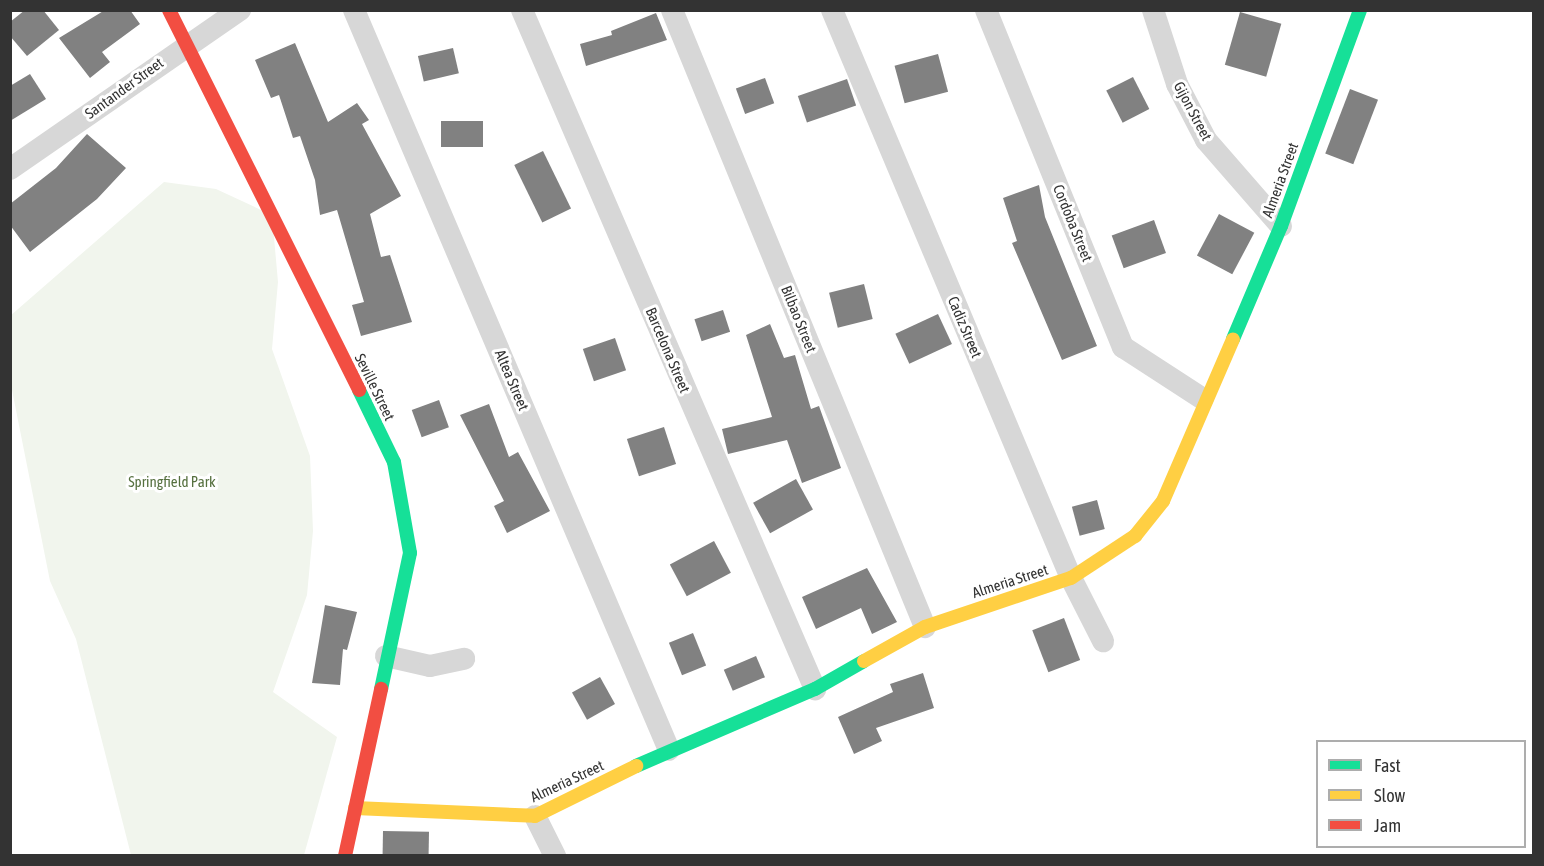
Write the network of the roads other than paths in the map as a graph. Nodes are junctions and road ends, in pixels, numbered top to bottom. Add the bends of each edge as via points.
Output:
1 (169, 10) edge
2 (240, 10) edge
3 (354, 10) edge
4 (522, 10) edge
5 (672, 10) edge
6 (832, 10) edge
7 (987, 10) edge
8 (1153, 10) edge
9 (1360, 10) edge
10 (189, 41) junction
11 (10, 169) edge
12 (1281, 226) junction
13 (1203, 399) junction
14 (1071, 578) junction
15 (925, 627) junction
16 (1103, 641) dead end
17 (386, 656) junction
18 (464, 659) dead end
19 (815, 690) junction
20 (669, 750) junction
21 (355, 808) junction
22 (535, 816) junction
23 (345, 855) edge
24 (555, 855) edge

1 - 10 street, Seville Street
2 - 10 street, Santander Street
3 - 20 street, Altea Street
4 - 19 street, Barcelona Street
5 - 15 street, Bilbao Street
6 - 14 street, Cadiz Street
7 - 13 street, Cordoba Street via 1123,347
8 - 12 street, Gijon Street via 1177,84 1206,140
9 - 12 street, Almeria Street
10 - 11 street, Santander Street
10 - 17 street, Seville Street via 394,462 410,553
12 - 13 street, Almeria Street
13 - 14 street, Almeria Street via 1163,501 1135,536
14 - 15 street, Almeria Street
14 - 16 street, Cadiz Street
15 - 19 street, Almeria Street
17 - 18 street via 429,666
17 - 21 street, Seville Street
19 - 20 street, Almeria Street
20 - 22 street, Almeria Street
21 - 22 street, Almeria Street
21 - 23 street, Seville Street
22 - 24 street

